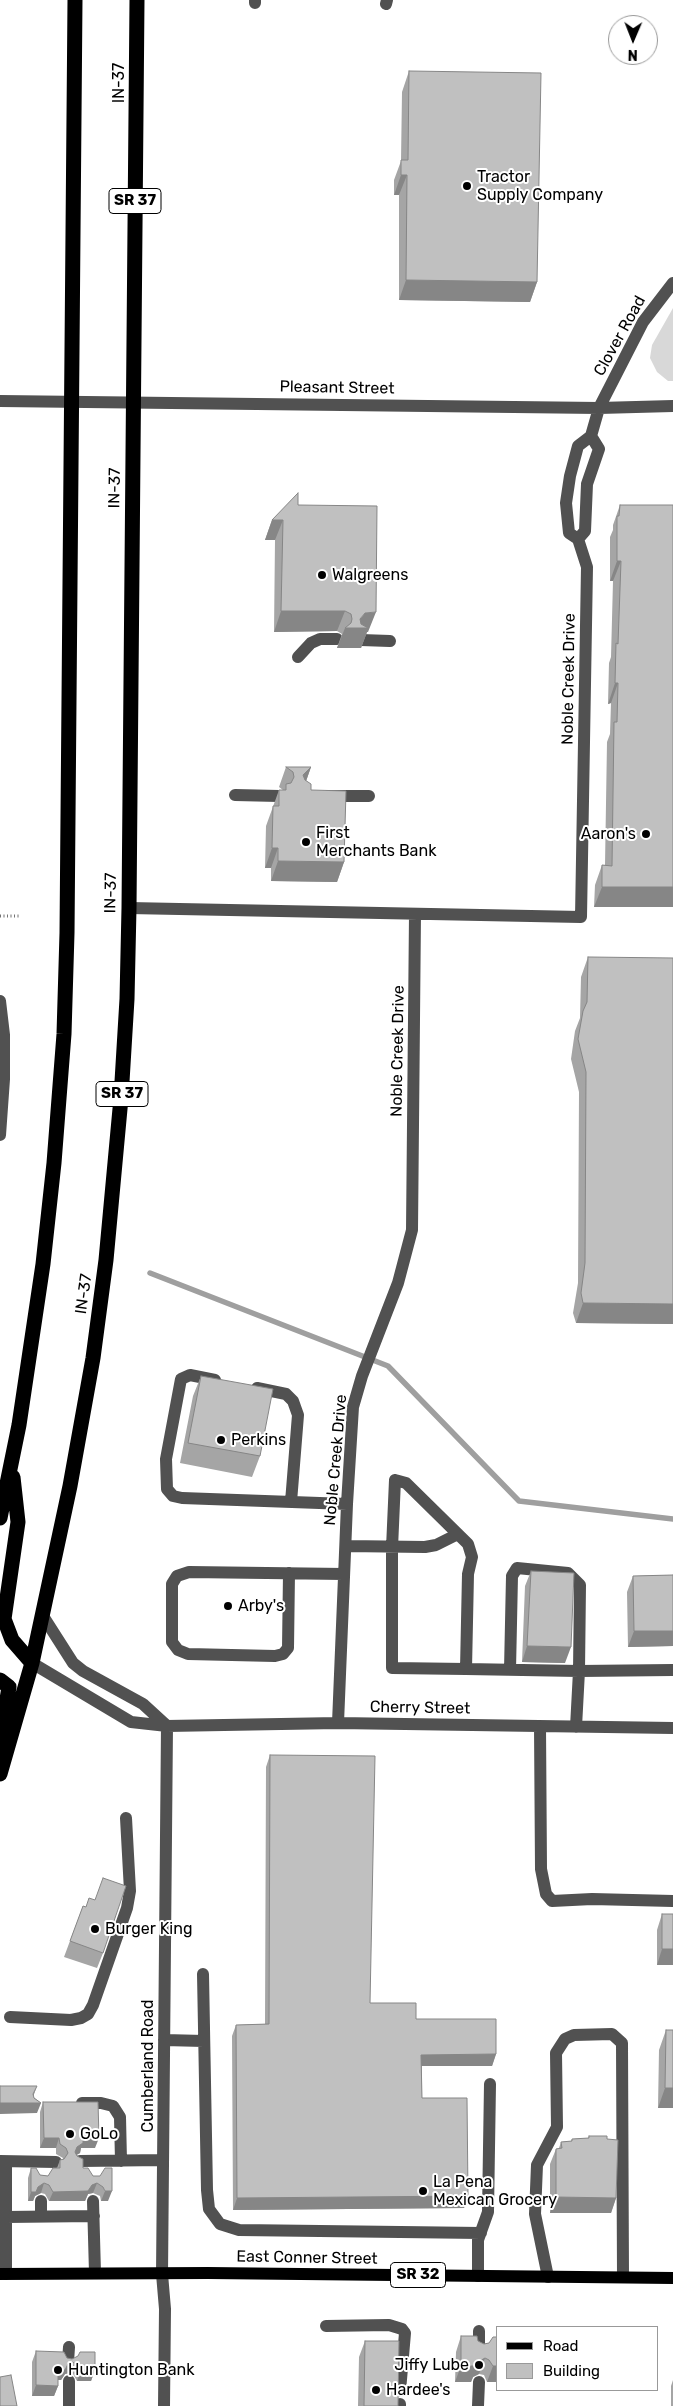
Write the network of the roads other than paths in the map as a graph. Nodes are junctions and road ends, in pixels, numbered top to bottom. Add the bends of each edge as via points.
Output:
1 (75, 0) edge
2 (137, 0) edge
3 (673, 283) edge
4 (0, 401) edge
5 (72, 402) junction
6 (134, 402) junction
7 (673, 406) edge
8 (599, 408) junction
9 (591, 436) junction
10 (578, 539) junction
11 (337, 639) dead end
12 (361, 640) edge
13 (390, 641) dead end
14 (298, 657) dead end
15 (235, 795) dead end
16 (279, 796) edge
17 (313, 796) edge
18 (369, 796) dead end
19 (129, 908) junction
20 (415, 914) junction
21 (0, 1001) edge
22 (0, 1135) edge
23 (228, 1382) edge
24 (247, 1386) edge
25 (11, 1463) junction
26 (291, 1502) junction
27 (347, 1504) junction
28 (0, 1518) edge
29 (458, 1534) junction
30 (346, 1546) junction
31 (392, 1548) junction
32 (289, 1573) junction
33 (344, 1574) junction
34 (43, 1616) junction
35 (32, 1662) junction
36 (466, 1670) junction
37 (510, 1670) junction
38 (673, 1670) edge
39 (578, 1671) junction
40 (0, 1680) edge
41 (338, 1723) junction
42 (166, 1726) junction
43 (540, 1726) junction
44 (576, 1726) junction
45 (673, 1728) edge
46 (0, 1742) edge
47 (0, 1774) edge
48 (126, 1818) dead end
49 (673, 1901) edge
50 (203, 1974) dead end
51 (10, 2017) dead end
52 (164, 2040) junction
53 (204, 2041) junction
54 (490, 2084) dead end
55 (66, 2104) edge
56 (163, 2160) junction
57 (80, 2161) edge
58 (93, 2161) junction
59 (120, 2161) junction
60 (3, 2162) edge
61 (42, 2162) junction
62 (56, 2162) dead end
63 (41, 2178) edge
64 (93, 2178) edge
65 (41, 2201) dead end
66 (93, 2201) dead end
67 (41, 2216) junction
68 (94, 2216) junction
69 (6, 2217) junction
70 (481, 2233) junction
71 (95, 2273) junction
72 (3, 2274) edge
73 (162, 2274) junction
74 (478, 2276) junction
75 (548, 2277) junction
76 (623, 2277) junction
77 (673, 2278) edge
78 (326, 2326) dead end
79 (479, 2331) dead end
80 (69, 2347) dead end
81 (479, 2352) edge
82 (68, 2362) edge
83 (69, 2381) dead end
84 (479, 2382) dead end
85 (400, 2391) edge
86 (69, 2406) edge
87 (164, 2406) edge
88 (478, 2406) edge

1 - 5 highway
2 - 6 highway, IN-37 / SR 37
3 - 8 street, Clover Road via 643,322
4 - 5 street, Pleasant Street
5 - 6 street, Pleasant Street
5 - 25 highway via 64,1034 43,1264
6 - 8 street, Pleasant Street
6 - 19 highway, IN-37 / SR 37
7 - 8 street, Pleasant Street
8 - 9 street, Noble Creek Drive
9 - 10 street, Noble Creek Drive via 599,450 587,484 585,531
9 - 10 street, Noble Creek Drive via 578,446 568,488 566,516 569,533
10 - 20 street, Noble Creek Drive via 586,567 581,917
11 - 14 street via 320,639 311,643
12 - 13 street
15 - 16 street
17 - 18 street
19 - 20 street
19 - 34 highway, IN-37 / SR 37 via 121,1098 106,1260 74,1466
20 - 27 street, Noble Creek Drive via 412,1230 398,1283 362,1376 354,1407
21 - 22 street via 4,1044
23 - 26 street via 190,1375 181,1380 166,1459 167,1489 173,1496 182,1498
24 - 26 street via 286,1394 298,1415
25 - 28 highway
25 - 35 highway via 18,1522 4,1619 12,1640
26 - 27 street
27 - 30 street, Noble Creek Drive
29 - 31 street via 425,1548
29 - 31 street via 406,1483 395,1480
29 - 36 street via 468,1544 472,1557 468,1574
30 - 31 street
30 - 33 street, Noble Creek Drive
31 - 36 street via 392,1668
32 - 32 street via 190,1572 177,1576 172,1584 172,1642 178,1650 188,1654 283,1654 288,1648
32 - 33 street
33 - 41 street, Noble Creek Drive
34 - 35 highway, IN-37 / SR 37
34 - 42 street via 74,1663 143,1704
35 - 42 street, Cherry Street via 131,1722
35 - 47 highway, IN-37 / SR 37
36 - 37 street
37 - 39 street
37 - 39 street via 512,1576 517,1568 568,1573 580,1585
38 - 39 street
39 - 44 street
40 - 46 highway via 9,1687
41 - 42 street, Cherry Street
41 - 43 street, Cherry Street
42 - 52 street, Cumberland Road
43 - 44 street, Cherry Street
43 - 49 street via 540,1869 546,1894 552,1901
44 - 45 street, Cherry Street
48 - 51 street via 128,1908 88,2014 71,2020
50 - 53 street
52 - 53 street
52 - 56 street, Cumberland Road
53 - 70 street via 206,2190 209,2209 220,2224 239,2230
54 - 70 street via 488,2212
55 - 59 street via 113,2106 120,2117
56 - 59 street
56 - 73 street, Cumberland Road
57 - 58 street
58 - 59 street
58 - 64 street
60 - 61 street
60 - 69 street
61 - 62 street
61 - 63 street
65 - 67 street
66 - 68 street
67 - 68 street
67 - 69 street
68 - 71 street
69 - 72 street
70 - 74 street via 478,2240
71 - 72 main road, East Conner Street / SR 32
71 - 73 main road, East Conner Street / SR 32
73 - 74 main road, East Conner Street / SR 32
73 - 87 street, Cumberland Road
74 - 75 main road, East Conner Street / SR 32
75 - 76 main road, East Conner Street / SR 32
75 - 76 street via 536,2219 537,2165 556,2126 556,2053 565,2039 574,2035 612,2034 622,2043
76 - 77 main road, East Conner Street / SR 32
78 - 85 street via 389,2325 402,2329 405,2334
79 - 81 street
80 - 82 street
83 - 86 street
84 - 88 street

